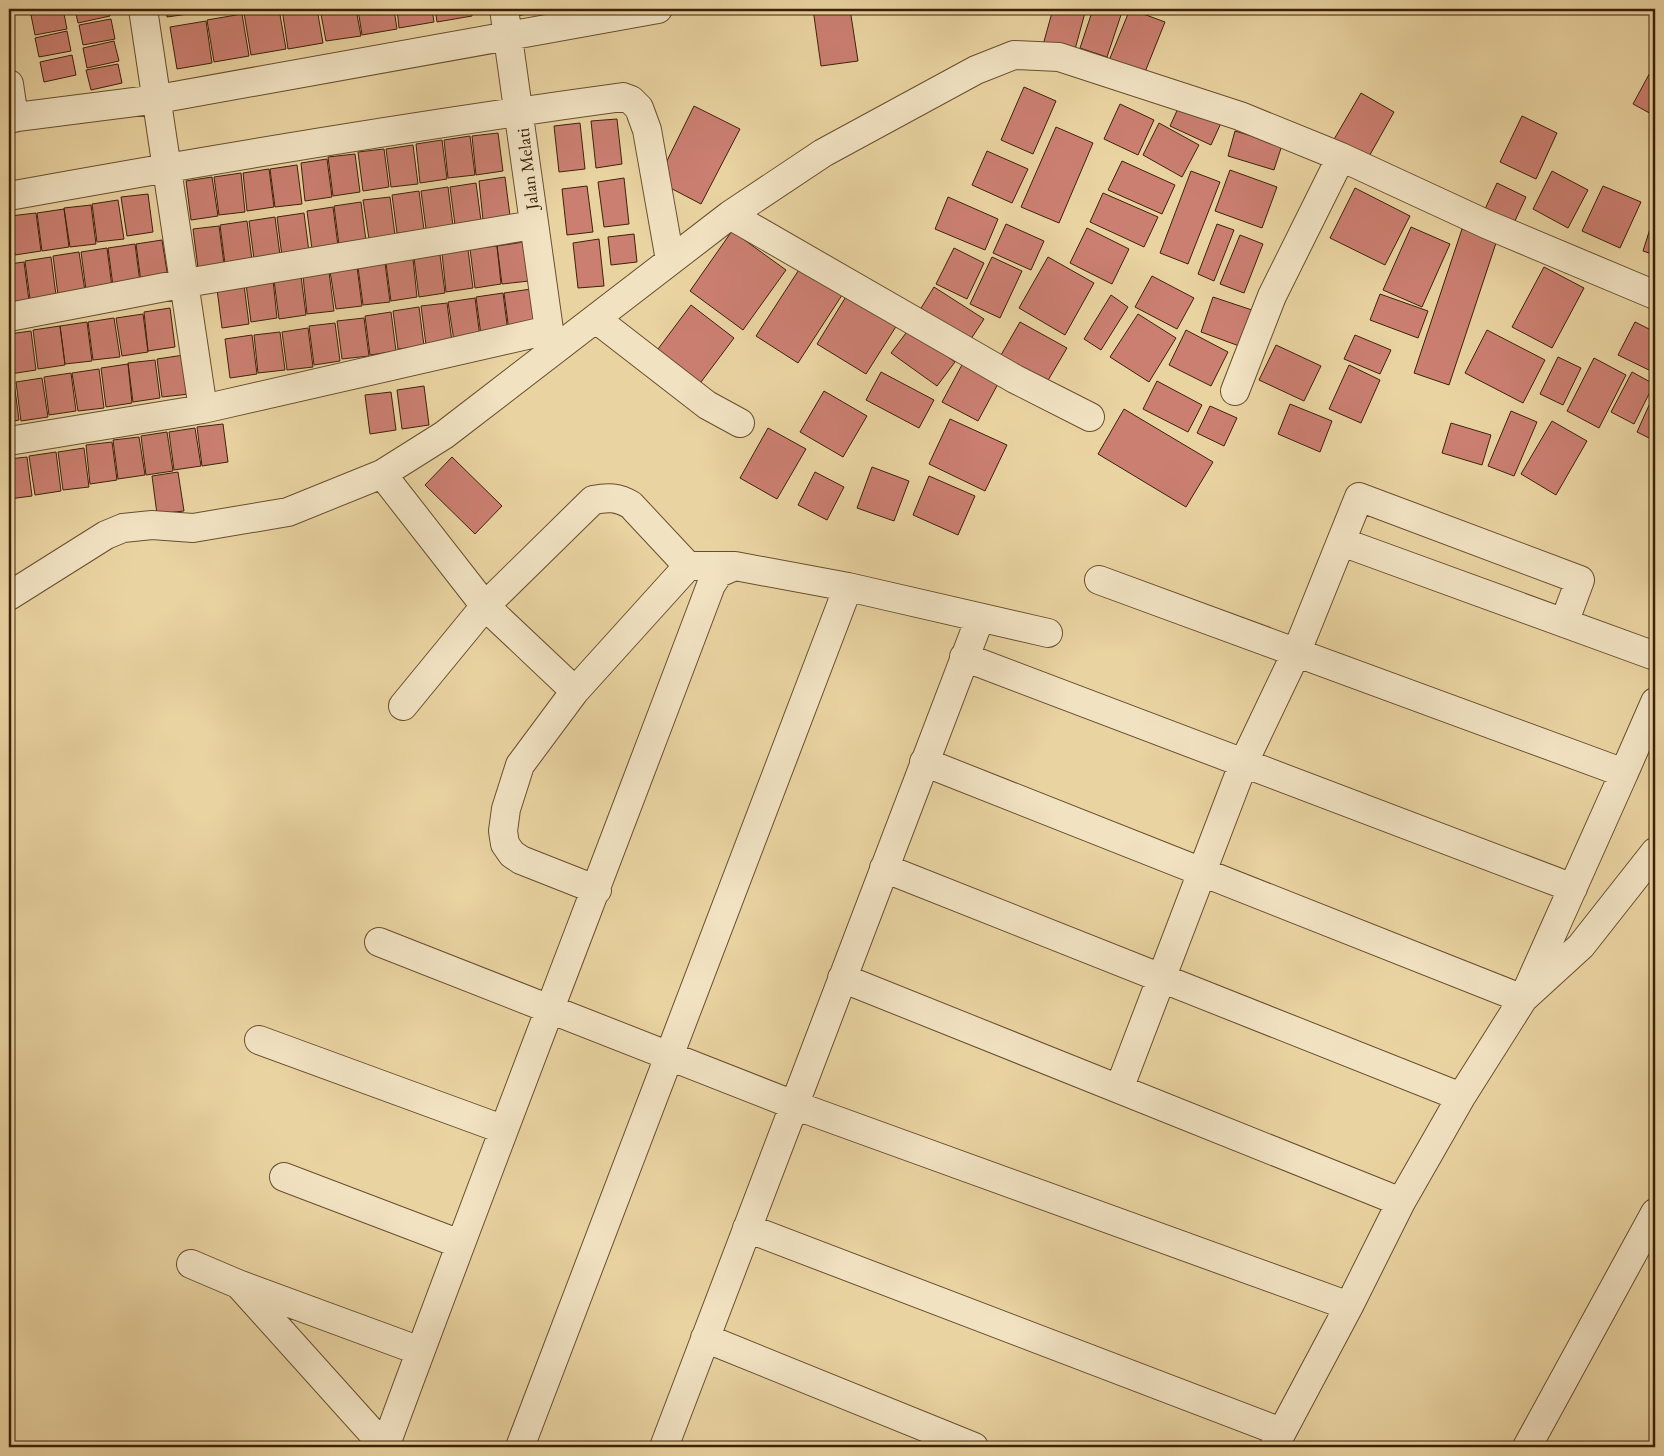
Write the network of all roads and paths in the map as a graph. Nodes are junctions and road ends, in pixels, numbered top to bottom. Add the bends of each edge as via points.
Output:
1 (143, 9) edge
2 (504, 9) edge
3 (658, 9) edge
4 (509, 35) junction
5 (9, 84) edge
6 (158, 99) junction
7 (520, 111) junction
8 (12, 118) edge
9 (1341, 157) junction
10 (168, 167) junction
11 (9, 196) edge
12 (730, 215) junction
13 (533, 225) junction
14 (670, 260) junction
15 (186, 283) junction
16 (1655, 295) edge
17 (9, 318) edge
18 (596, 319) junction
19 (1235, 391) dead end
20 (204, 410) junction
21 (1090, 417) dead end
22 (740, 424) dead end
23 (9, 442) edge
24 (382, 474) junction
25 (1342, 542) junction
26 (688, 566) junction
27 (735, 566) junction
28 (1099, 580) dead end
29 (848, 587) junction
30 (9, 596) edge
31 (485, 606) junction
32 (980, 618) junction
33 (1564, 622) junction
34 (1048, 633) dead end
35 (1297, 651) junction
36 (1655, 656) edge
37 (964, 657) junction
38 (575, 691) junction
39 (1655, 702) edge
40 (403, 706) dead end
41 (924, 762) junction
42 (1244, 762) junction
43 (1624, 773) junction
44 (1655, 852) edge
45 (884, 868) junction
46 (1202, 873) junction
47 (1573, 888) junction
48 (597, 890) junction
49 (379, 942) dead end
50 (842, 978) junction
51 (1160, 979) junction
52 (1523, 999) junction
53 (549, 1009) junction
54 (259, 1040) dead end
55 (669, 1056) junction
56 (1119, 1089) junction
57 (1461, 1097) junction
58 (794, 1104) junction
59 (502, 1129) junction
60 (284, 1177) dead end
61 (1401, 1202) junction
62 (1655, 1213) edge
63 (747, 1228) junction
64 (460, 1244) junction
65 (191, 1264) dead end
66 (238, 1284) junction
67 (1349, 1306) junction
68 (705, 1338) junction
69 (420, 1351) junction
70 (1278, 1440) edge
71 (385, 1447) edge
72 (520, 1447) edge
73 (664, 1447) edge
74 (974, 1447) edge
75 (1527, 1447) edge

1 - 6 street
2 - 4 street, Jalan Melati
3 - 4 street
4 - 6 street
4 - 7 street, Jalan Melati
5 - 8 street
6 - 8 street
6 - 10 street
7 - 10 street
7 - 13 street, Jalan Melati
7 - 14 street via 623,97 631,100 639,108 647,130
9 - 12 street via 1240,116 1094,67 1059,57 1014,55 976,70 823,153
9 - 16 street via 1486,224
9 - 19 street via 1272,296
10 - 11 street
10 - 15 street
12 - 14 street
12 - 21 street via 1014,379
13 - 15 street
13 - 20 street, Jalan Melati via 549,330
14 - 18 street
15 - 17 street
15 - 20 street
18 - 22 street via 707,405
18 - 24 street via 444,435
20 - 23 street
24 - 30 street via 288,512 193,528 152,525 123,528 106,535
24 - 31 street
25 - 33 street
25 - 33 street via 1359,497 1580,580
25 - 35 street
26 - 27 street
26 - 31 street via 630,505 621,499 608,497 594,500
26 - 38 street
27 - 29 street
27 - 48 street via 719,574 711,585
28 - 35 street
29 - 32 street
29 - 55 street
31 - 38 street
31 - 40 street
32 - 34 street
32 - 37 street
33 - 36 street
35 - 42 street
35 - 43 street
37 - 41 street
37 - 42 street
38 - 48 street via 520,765 506,809 503,831 505,844 521,860
39 - 43 street
41 - 45 street
41 - 46 street
42 - 46 street
42 - 47 street
43 - 47 street
44 - 52 street via 1581,946
45 - 50 street
45 - 51 street
46 - 51 street
46 - 52 street
47 - 52 street
48 - 53 street
49 - 53 street
50 - 56 street
50 - 58 street
51 - 56 street
51 - 57 street
52 - 57 street
53 - 55 street
53 - 59 street
54 - 59 street
55 - 58 street
55 - 72 street
56 - 61 street
57 - 61 street
58 - 63 street
58 - 67 street
59 - 64 street
60 - 64 street
61 - 67 street
62 - 75 street
63 - 68 street
63 - 70 street
64 - 69 street
65 - 66 street
66 - 69 street
66 - 71 street
67 - 70 street
68 - 73 street
68 - 74 street
69 - 71 street

